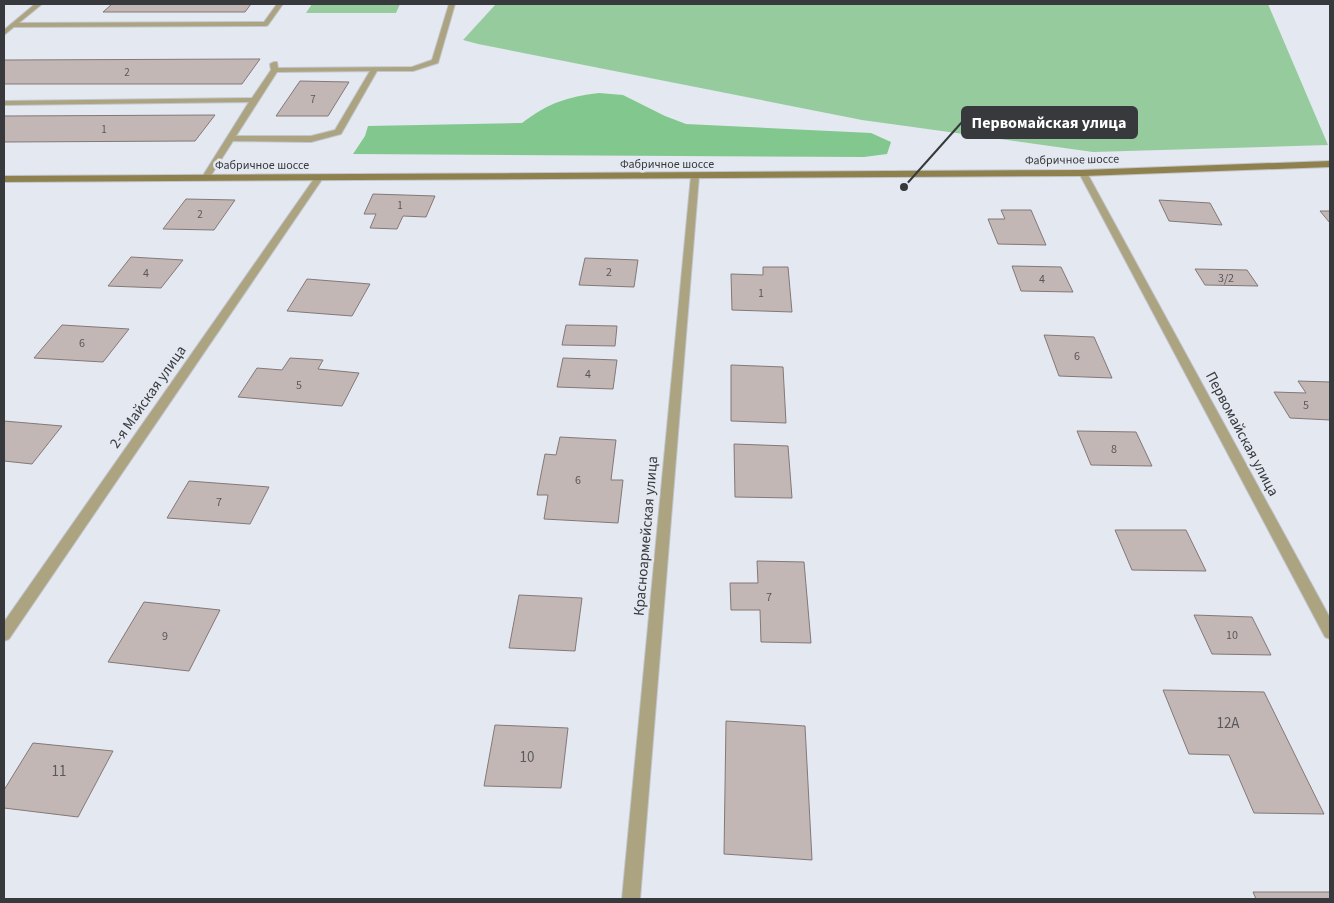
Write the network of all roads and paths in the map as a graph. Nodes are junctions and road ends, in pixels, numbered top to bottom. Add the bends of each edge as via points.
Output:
1 (39, 4) edge
2 (280, 4) edge
3 (452, 4) edge
4 (13, 25) junction
5 (4, 33) edge
6 (375, 69) junction
7 (254, 100) junction
8 (4, 103) edge
9 (232, 138) junction
10 (1330, 164) edge
11 (1083, 173) junction
12 (694, 176) junction
13 (206, 177) junction
14 (319, 178) junction
15 (4, 179) edge
16 (1330, 632) edge
17 (4, 634) edge
18 (631, 899) edge

1 - 4 street
2 - 4 street via 266,24
3 - 6 street via 435,61 413,69
4 - 5 street
6 - 7 street via 274,67
6 - 9 street via 338,132 311,139
7 - 8 street
7 - 9 street
9 - 13 street
10 - 11 main road, Фабричное шоссе
11 - 12 main road, Фабричное шоссе
11 - 16 street, Первомайская улица
12 - 14 main road, Фабричное шоссе
12 - 18 street, Красноармейская улица
13 - 14 main road, Фабричное шоссе
13 - 15 main road, Фабричное шоссе
14 - 17 street, 2-я Майская улица

